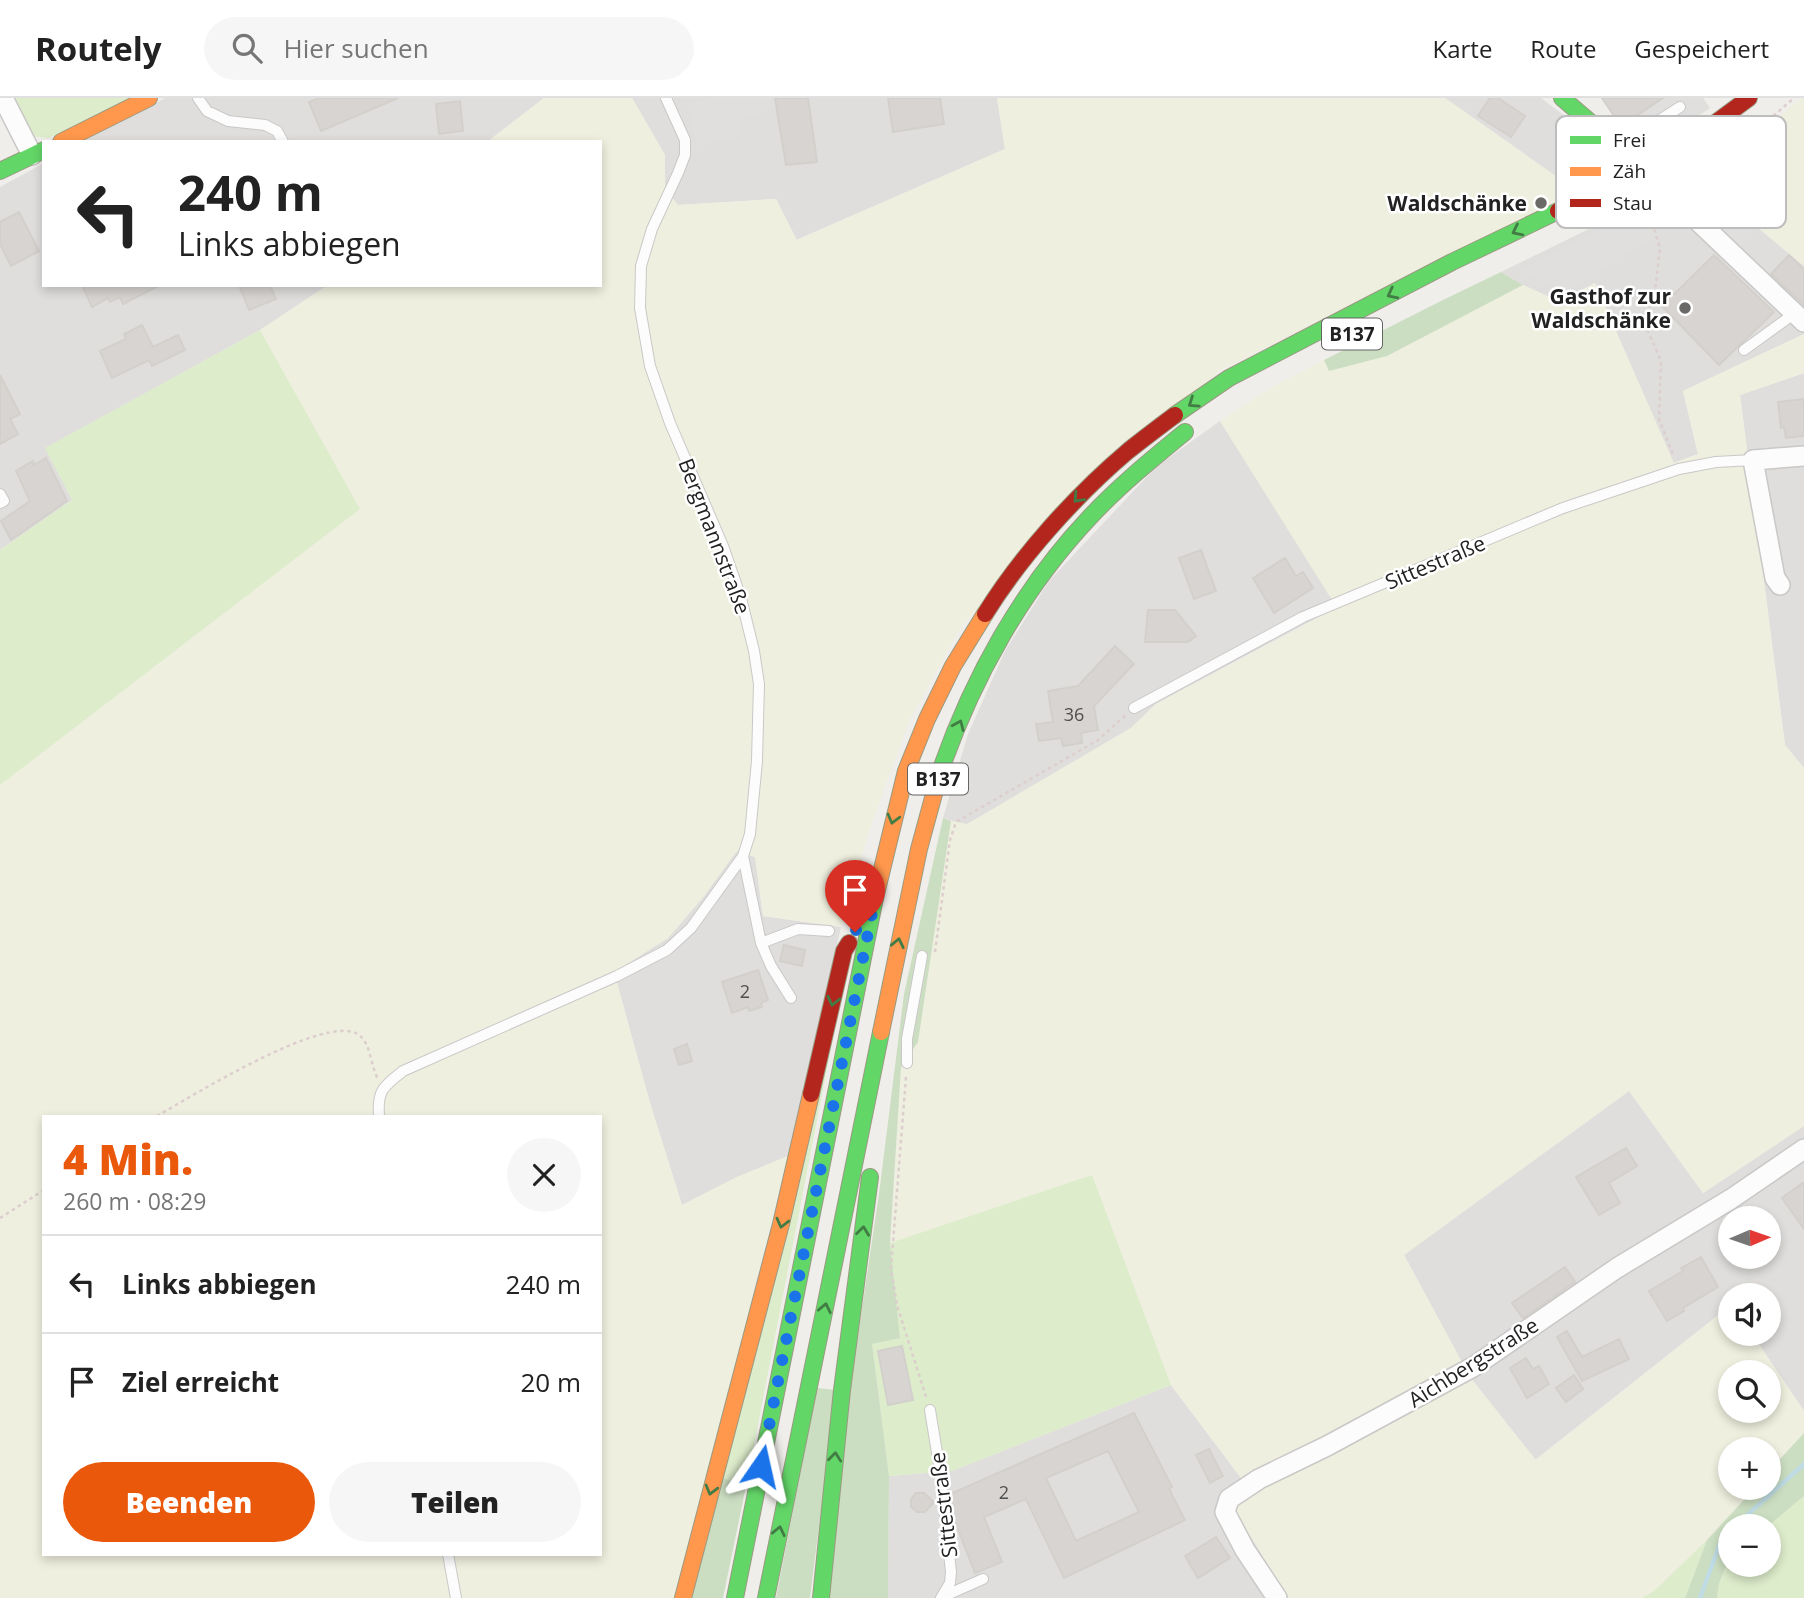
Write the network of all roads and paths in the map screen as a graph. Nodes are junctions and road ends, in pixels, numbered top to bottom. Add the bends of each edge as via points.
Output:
1 (3, 98) edge
2 (149, 98) edge
3 (198, 98) edge
4 (666, 98) edge
5 (1562, 98) edge
6 (1794, 98) edge
7 (1754, 106) edge
8 (1680, 107) dead end
9 (1583, 116) edge
10 (1666, 116) edge
11 (1735, 116) edge
12 (1773, 116) edge
13 (93, 135) edge
14 (70, 140) edge
15 (282, 140) edge
16 (38, 152) edge
17 (0, 171) edge
18 (1556, 221) edge
19 (1654, 228) edge
20 (1706, 228) edge
21 (1800, 318) edge
22 (1744, 350) dead end
23 (1203, 419) dead end
24 (1804, 456) edge
25 (1753, 460) junction
26 (1679, 469) junction
27 (0, 494) edge
28 (0, 503) edge
29 (1780, 585) dead end
30 (1134, 708) joint
31 (743, 856) junction
32 (876, 893) junction
33 (829, 931) dead end
34 (761, 943) junction
35 (922, 956) dead end
36 (933, 962) dead end
37 (791, 998) dead end
38 (876, 1058) junction
39 (907, 1063) joint
40 (383, 1087) junction
41 (159, 1115) edge
42 (379, 1115) edge
43 (875, 1141) dead end
44 (1804, 1149) edge
45 (871, 1167) dead end
46 (42, 1191) edge
47 (0, 1218) edge
48 (930, 1410) joint
49 (448, 1556) edge
50 (983, 1579) dead end
51 (456, 1598) edge
52 (683, 1598) edge
53 (734, 1598) edge
54 (765, 1598) edge
55 (821, 1598) edge
56 (941, 1598) edge
57 (1276, 1598) edge

1 - 16 street
2 - 13 main road
3 - 15 lane via 207,111 228,121 265,125
4 - 31 lane, Bergmannstraße via 685,140 685,155 641,266 640,308 650,366 723,546 754,651 759,684 757,761 750,834
5 - 9 main road
6 - 12 path
7 - 11 main road, B137
8 - 10 lane
13 - 14 main road
16 - 17 main road
18 -> 32 main road, B137 via 1452,262 1229,378 1128,451 1081,494 997,595 953,666 906,771
19 - 26 path via 1660,248 1654,292 1643,320 1661,361 1659,419
20 - 21 street
21 - 22 lane
38 -> 23 main road, B137 via 924,829 938,778 979,678 1025,600 1078,531 1140,468
24 - 25 street, Sittestraße
25 - 26 lane, Sittestraße
25 - 29 street via 1775,579
26 - 30 lane, Sittestraße via 1563,508 1303,617
27 - 28 lane via 4,501
30 - 36 path via 1098,740 957,822 950,839
31 - 34 lane
31 - 40 lane, Bergmannstraße via 691,928 667,950 403,1071
32 -> 52 main road via 844,951 781,1224
32 - 53 main road, B137
33 - 34 lane via 798,929
34 - 37 lane
35 - 39 lane via 906,1039
38 - 43 main road via 880,1102
54 -> 38 main road, B137
39 - 48 path via 891,1268 897,1305
40 - 41 path via 372,1069 368,1045 359,1034 333,1031 246,1065
40 - 42 lane
44 - 57 street, Aichbergstraße via 1473,1367 1259,1479 1230,1499 1225,1512
55 -> 45 main road
46 - 47 path
48 - 56 lane, Sittestraße via 951,1572
49 - 51 lane
50 - 56 lane

